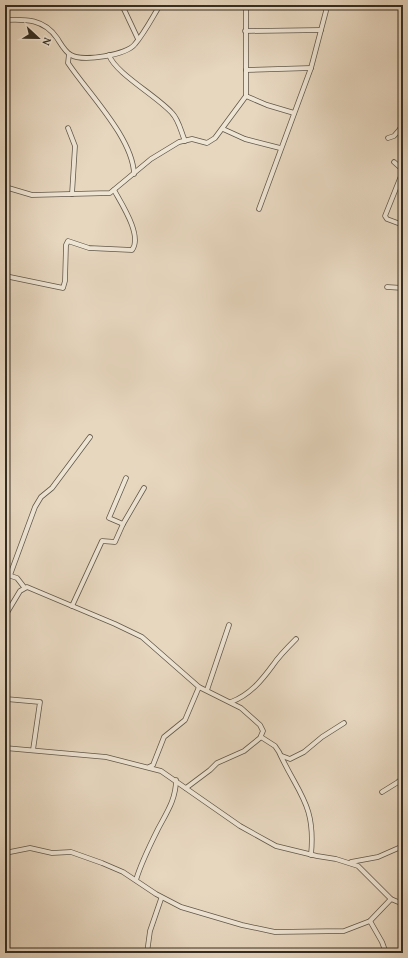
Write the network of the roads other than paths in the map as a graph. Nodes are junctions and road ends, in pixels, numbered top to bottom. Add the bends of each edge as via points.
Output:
1 (122, 5) edge
2 (160, 5) edge
3 (246, 5) edge
4 (326, 5) edge
5 (5, 20) edge
6 (321, 30) junction
7 (246, 31) junction
8 (138, 39) junction
9 (69, 54) junction
10 (109, 55) junction
11 (311, 68) junction
12 (246, 70) junction
13 (246, 96) junction
14 (294, 113) junction
15 (403, 123) edge
16 (68, 128) dead end
17 (223, 129) junction
18 (402, 129) edge
19 (388, 138) dead end
20 (185, 141) junction
21 (280, 148) junction
22 (394, 162) dead end
23 (403, 170) edge
24 (134, 174) junction
25 (5, 187) edge
26 (114, 190) junction
27 (72, 194) junction
28 (259, 209) dead end
29 (403, 225) edge
30 (5, 276) edge
31 (403, 279) edge
32 (387, 287) dead end
33 (403, 288) edge
34 (90, 437) dead end
35 (126, 478) dead end
36 (144, 488) dead end
37 (123, 524) junction
38 (7, 575) edge
39 (24, 587) junction
40 (72, 606) junction
41 (5, 616) edge
42 (229, 625) dead end
43 (296, 639) dead end
44 (199, 687) junction
45 (207, 690) junction
46 (6, 699) edge
47 (231, 702) junction
48 (344, 723) dead end
49 (261, 737) junction
50 (5, 748) edge
51 (33, 750) junction
52 (281, 756) junction
53 (149, 767) junction
54 (176, 780) junction
55 (401, 780) edge
56 (186, 788) junction
57 (403, 790) edge
58 (382, 792) dead end
59 (403, 846) edge
60 (5, 853) edge
61 (311, 855) junction
62 (350, 862) junction
63 (136, 880) junction
64 (161, 899) dead end
65 (391, 899) junction
66 (403, 904) edge
67 (370, 921) junction
68 (147, 953) edge
69 (386, 953) edge

1 - 8 street
2 - 8 street
3 - 7 street
4 - 6 street
5 - 9 street via 29,19 41,24 52,32
6 - 7 street
6 - 11 street
7 - 12 street
8 - 10 street via 130,48
9 - 10 street via 83,58
9 - 24 street via 68,63 117,130 132,160
10 - 20 street via 118,68 157,97 174,114
11 - 12 street
11 - 14 street
12 - 13 street
13 - 14 street
13 - 17 street
14 - 21 street
15 - 18 street
16 - 27 street via 75,146
17 - 20 street via 207,143 192,139
17 - 21 street via 245,139
18 - 19 street
20 - 24 street via 151,159
21 - 28 street
22 - 23 street
23 - 29 street via 385,216
24 - 26 street
25 - 27 street via 32,194
26 - 27 street via 106,193
26 - 30 street via 132,224 136,240 132,250 89,248 68,242 63,288
31 - 33 street
32 - 33 street
34 - 38 street via 38,503
35 - 37 street via 109,518
36 - 37 street
37 - 40 street via 115,542 102,541
38 - 39 street via 19,580
39 - 40 street
39 - 41 street
40 - 44 street via 142,637
42 - 45 street
43 - 47 street via 265,677 249,692
44 - 45 street
44 - 53 street via 185,720 165,736 153,765
45 - 47 street
46 - 51 street via 40,702
47 - 49 street via 260,725 263,731
48 - 52 street via 300,754 290,759
49 - 52 street via 275,746
49 - 56 street via 242,752 217,763
50 - 51 street
51 - 53 street via 106,757
52 - 61 street via 303,795 310,815 313,839
53 - 54 street
54 - 56 street
54 - 63 street via 171,806
55 - 57 street
55 - 58 street
56 - 61 street via 258,837 276,846
59 - 62 street via 378,857
60 - 63 street via 30,848 52,853 71,852 102,862
61 - 62 street
62 - 65 street via 358,866
63 - 67 street via 181,907 275,932 344,931
64 - 68 street via 150,931
65 - 66 street
65 - 67 street
67 - 69 street

